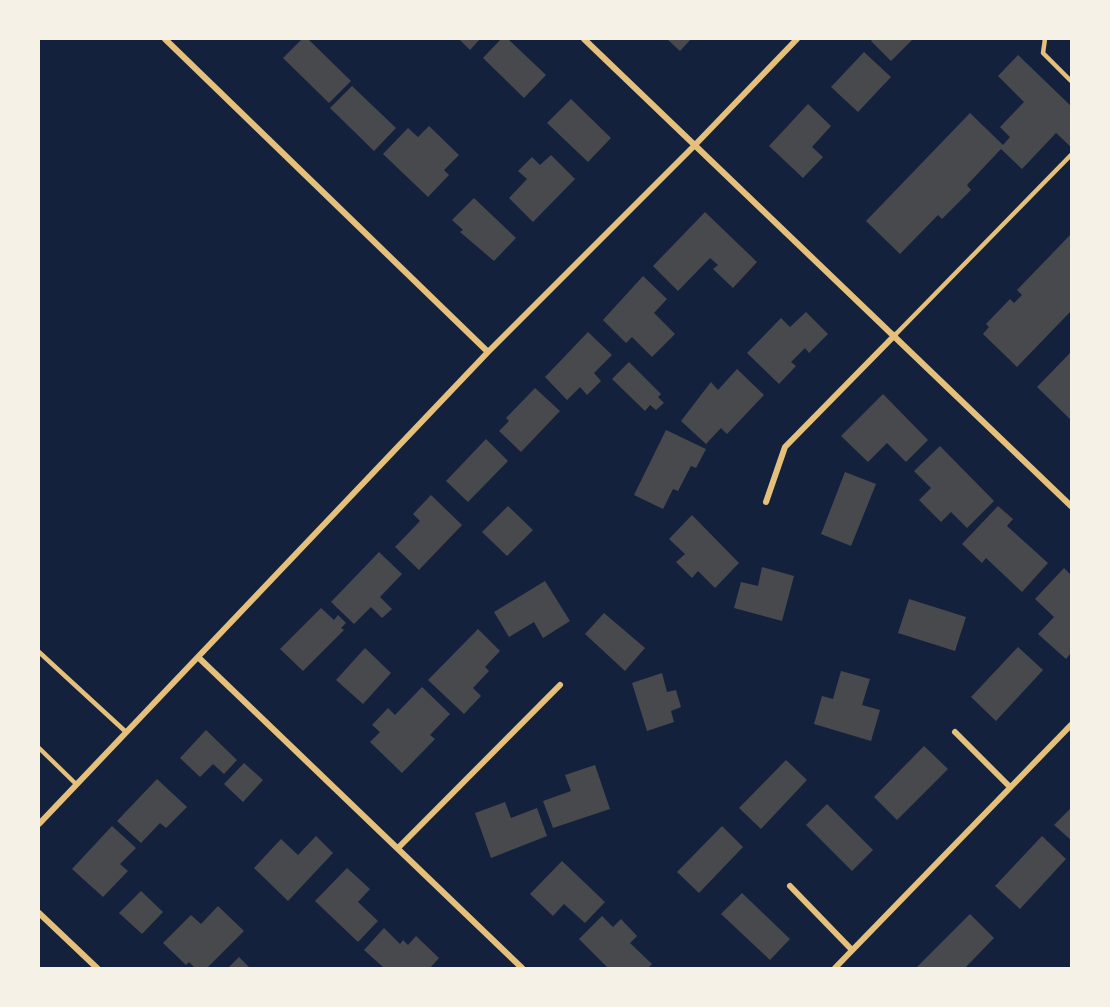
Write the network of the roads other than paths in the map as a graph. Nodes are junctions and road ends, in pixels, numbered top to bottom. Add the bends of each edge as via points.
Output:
1 (165, 39) edge
2 (584, 39) edge
3 (796, 39) edge
4 (1046, 39) edge
5 (1071, 81) edge
6 (694, 146) junction
7 (1071, 154) edge
8 (895, 335) junction
9 (488, 352) junction
10 (766, 502) dead end
11 (1071, 506) edge
12 (39, 652) edge
13 (198, 657) junction
14 (560, 685) dead end
15 (1071, 725) edge
16 (126, 732) junction
17 (954, 732) dead end
18 (39, 748) edge
19 (76, 784) junction
20 (1010, 787) junction
21 (39, 824) edge
22 (398, 848) junction
23 (790, 886) dead end
24 (39, 913) edge
25 (852, 950) junction
26 (97, 968) edge
27 (522, 968) edge
28 (835, 968) edge

1 - 9 street
2 - 6 street
3 - 6 street
4 - 5 lane via 1043,53
6 - 8 street
6 - 9 street
7 - 8 lane
8 - 10 street via 785,447
8 - 11 street
9 - 13 street
12 - 16 lane
13 - 16 street
13 - 22 street
14 - 22 street
15 - 20 street
16 - 19 street
17 - 20 street
18 - 19 lane
19 - 21 street
20 - 25 street
22 - 27 street
23 - 25 street
24 - 26 street
25 - 28 street

